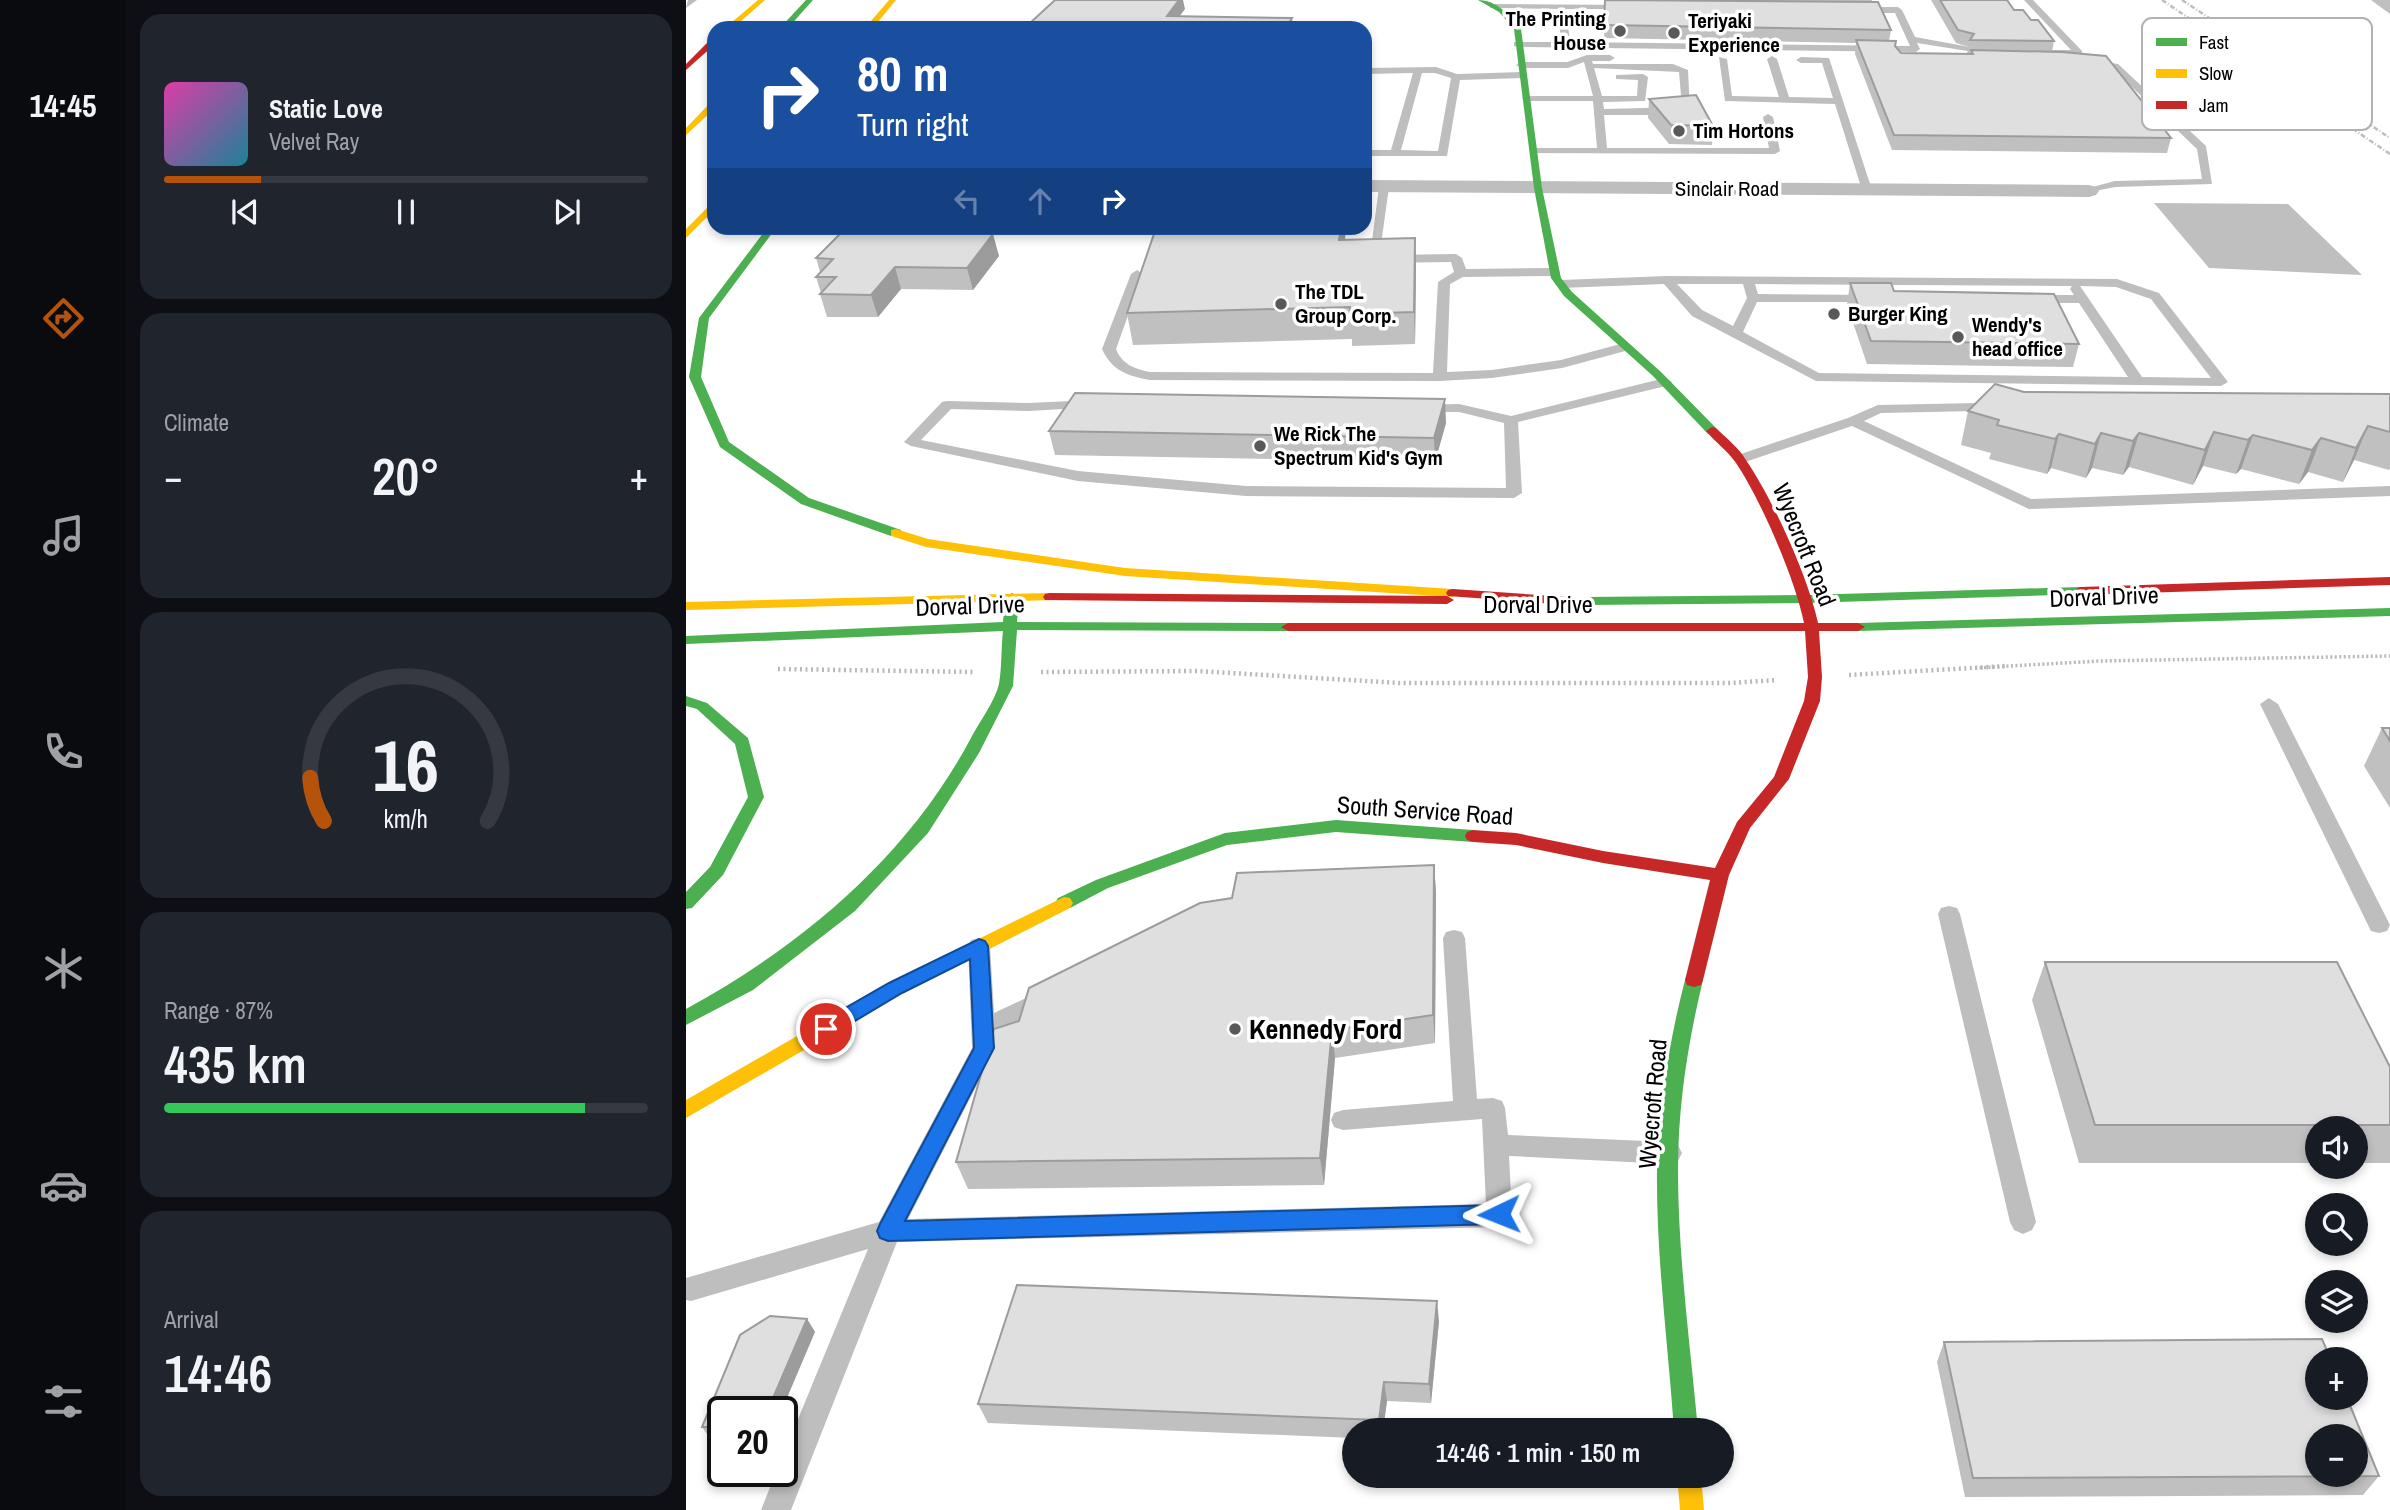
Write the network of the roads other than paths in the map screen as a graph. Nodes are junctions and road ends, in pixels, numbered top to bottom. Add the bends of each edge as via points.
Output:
1 (693, 0) edge
2 (762, 0) edge
3 (810, 0) edge
4 (893, 0) edge
5 (2028, 0) edge
6 (1487, 3) edge
7 (1535, 3) edge
8 (686, 6) edge
9 (1562, 7) junction
10 (1643, 8) edge
11 (1844, 10) edge
12 (737, 21) edge
13 (790, 21) edge
14 (875, 21) edge
15 (1912, 39) junction
16 (1517, 44) junction
17 (1566, 44) junction
18 (707, 46) edge
19 (707, 47) edge
20 (686, 58) edge
21 (1681, 58) dead end
22 (1925, 58) edge
23 (1950, 58) edge
24 (1709, 59) dead end
25 (1722, 59) junction
26 (1735, 59) dead end
27 (1760, 59) dead end
28 (1772, 59) junction
29 (1826, 60) junction
30 (1588, 62) junction
31 (686, 68) edge
32 (1418, 70) junction
33 (1522, 70) junction
34 (1372, 72) edge
35 (1456, 77) junction
36 (1590, 77) junction
37 (2142, 91) edge
38 (1527, 98) junction
39 (1598, 98) junction
40 (1785, 100) junction
41 (1839, 101) junction
42 (707, 111) edge
43 (1599, 112) junction
44 (1768, 117) dead end
45 (2183, 130) edge
46 (686, 133) edge
47 (1534, 151) junction
48 (1602, 151) junction
49 (1372, 153) edge
50 (1395, 153) junction
51 (1374, 187) edge
52 (1538, 188) junction
53 (1867, 190) junction
54 (2089, 191) joint
55 (707, 212) edge
56 (686, 234) edge
57 (766, 235) edge
58 (1461, 273) junction
59 (1137, 274) edge
60 (1558, 278) junction
61 (1667, 280) junction
62 (1748, 281) junction
63 (2072, 283) junction
64 (1753, 298) junction
65 (1890, 298) edge
66 (2014, 299) edge
67 (2082, 299) junction
68 (1737, 333) junction
69 (1624, 346) junction
70 (1440, 377) junction
71 (2137, 381) junction
72 (1665, 382) junction
73 (1111, 404) edge
74 (1407, 408) edge
75 (2010, 413) edge
76 (1511, 420) junction
77 (1853, 421) junction
78 (1740, 459) junction
79 (2390, 491) edge
80 (2390, 581) edge
81 (1012, 597) junction
82 (1805, 598) junction
83 (1569, 601) junction
84 (686, 606) edge
85 (2390, 612) edge
86 (1012, 626) junction
87 (1812, 628) junction
88 (686, 640) edge
89 (686, 701) edge
90 (2269, 704) dead end
91 (1720, 875) junction
92 (686, 902) edge
93 (1949, 915) dead end
94 (2379, 925) dead end
95 (1454, 938) dead end
96 (979, 946) junction
97 (1067, 987) edge
98 (686, 1018) edge
99 (983, 1029) junction
100 (1466, 1109) junction
101 (686, 1110) edge
102 (1343, 1120) dead end
103 (1496, 1145) junction
104 (1670, 1153) junction
105 (2022, 1222) dead end
106 (888, 1231) junction
107 (688, 1288) edge
108 (1685, 1418) edge
109 (1690, 1488) edge
110 (776, 1510) edge
111 (1692, 1510) edge

1 - 8 lane
2 - 12 main road
3 - 13 main road
4 - 14 main road
5 - 37 lane via 2079,53 2033,56 2115,66
6 - 7 lane
6 - 16 main road via 1501,10 1517,29
7 - 9 lane
9 - 10 lane
9 - 17 lane
11 - 15 lane via 1898,10
15 - 17 lane via 1916,49
15 - 23 lane via 2006,56
16 - 17 lane
16 - 33 main road
18 - 20 main road
19 - 31 main road
21 - 30 lane
22 - 29 lane
24 - 25 lane
25 - 26 lane
25 - 40 lane via 1728,99
27 - 28 lane
28 - 29 lane
28 - 40 lane
29 - 41 lane
30 - 33 lane
30 - 36 lane
30 - 43 lane via 1673,67 1685,73 1688,110
32 - 34 lane
32 - 35 lane
32 - 50 lane
33 - 35 lane
33 - 38 main road
35 - 50 lane via 1443,153
36 - 39 lane
36 - 39 lane via 1643,77 1642,99
38 - 39 lane
38 - 47 main road
39 - 43 lane
40 - 41 lane
41 - 53 lane
42 - 46 main road
43 - 48 lane
44 - 48 lane via 1775,151
45 - 54 lane via 2202,148 2208,182 2115,184
47 - 48 lane
47 - 52 main road
49 - 50 lane
51 - 52 street, Sinclair Road
51 - 58 lane via 1377,257 1456,258
52 - 53 street, Sinclair Road
52 - 60 main road
53 - 54 street, Sinclair Road
55 - 56 main road
57 - 83 main road via 704,318 695,377 724,444 805,501 926,543 1125,572
58 - 60 lane
58 - 70 lane via 1444,282
59 - 70 lane via 1109,349 1114,362 1131,373
60 - 61 lane
60 - 69 main road, Wyecroft Road
61 - 62 lane
61 - 68 lane via 1697,313
62 - 63 lane
62 - 64 lane
63 - 67 lane
63 - 71 lane via 2117,283 2155,296 2221,382
64 - 65 lane
64 - 68 lane
66 - 67 lane
67 - 71 lane
68 - 71 lane via 1816,377
69 - 70 lane via 1532,370
69 - 72 main road, Wyecroft Road
72 - 76 lane
72 - 78 main road, Wyecroft Road
73 - 76 lane via 947,405 911,442 1078,476 1233,489 1514,493
74 - 76 lane via 1459,408
75 - 77 lane via 1978,407 1878,409
77 - 78 lane
77 - 79 lane via 2029,504
78 - 82 main road, Wyecroft Road via 1762,497
80 - 82 main road, Dorval Drive
81 - 83 main road, Dorval Drive
81 - 84 main road, Dorval Drive
81 - 86 main road
82 - 83 main road, Dorval Drive
82 - 87 main road, Wyecroft Road
85 - 87 main road, Dorval Drive
86 - 87 main road, Dorval Drive
86 - 88 main road, Dorval Drive
86 - 98 main road via 1006,686 971,754 922,829 849,906 746,985
87 - 91 main road, Wyecroft Road via 1812,701 1781,779 1743,826
89 - 92 main road via 702,706 743,742 756,797 717,871
90 - 94 lane
91 - 96 main road, South Service Road via 1603,858 1516,839 1336,826 1225,839 1102,884
91 - 104 main road, Wyecroft Road via 1682,1026
93 - 105 lane
95 - 100 lane
96 - 99 lane
96 - 101 main road, South Service Road via 896,988
97 - 99 lane
99 - 106 lane via 984,1048
100 - 102 lane
100 - 103 lane via 1493,1108
103 - 104 lane
103 - 106 lane via 1499,1214
104 - 108 main road, Wyecroft Road via 1668,1195
106 - 107 lane
106 - 110 lane
109 - 111 main road

